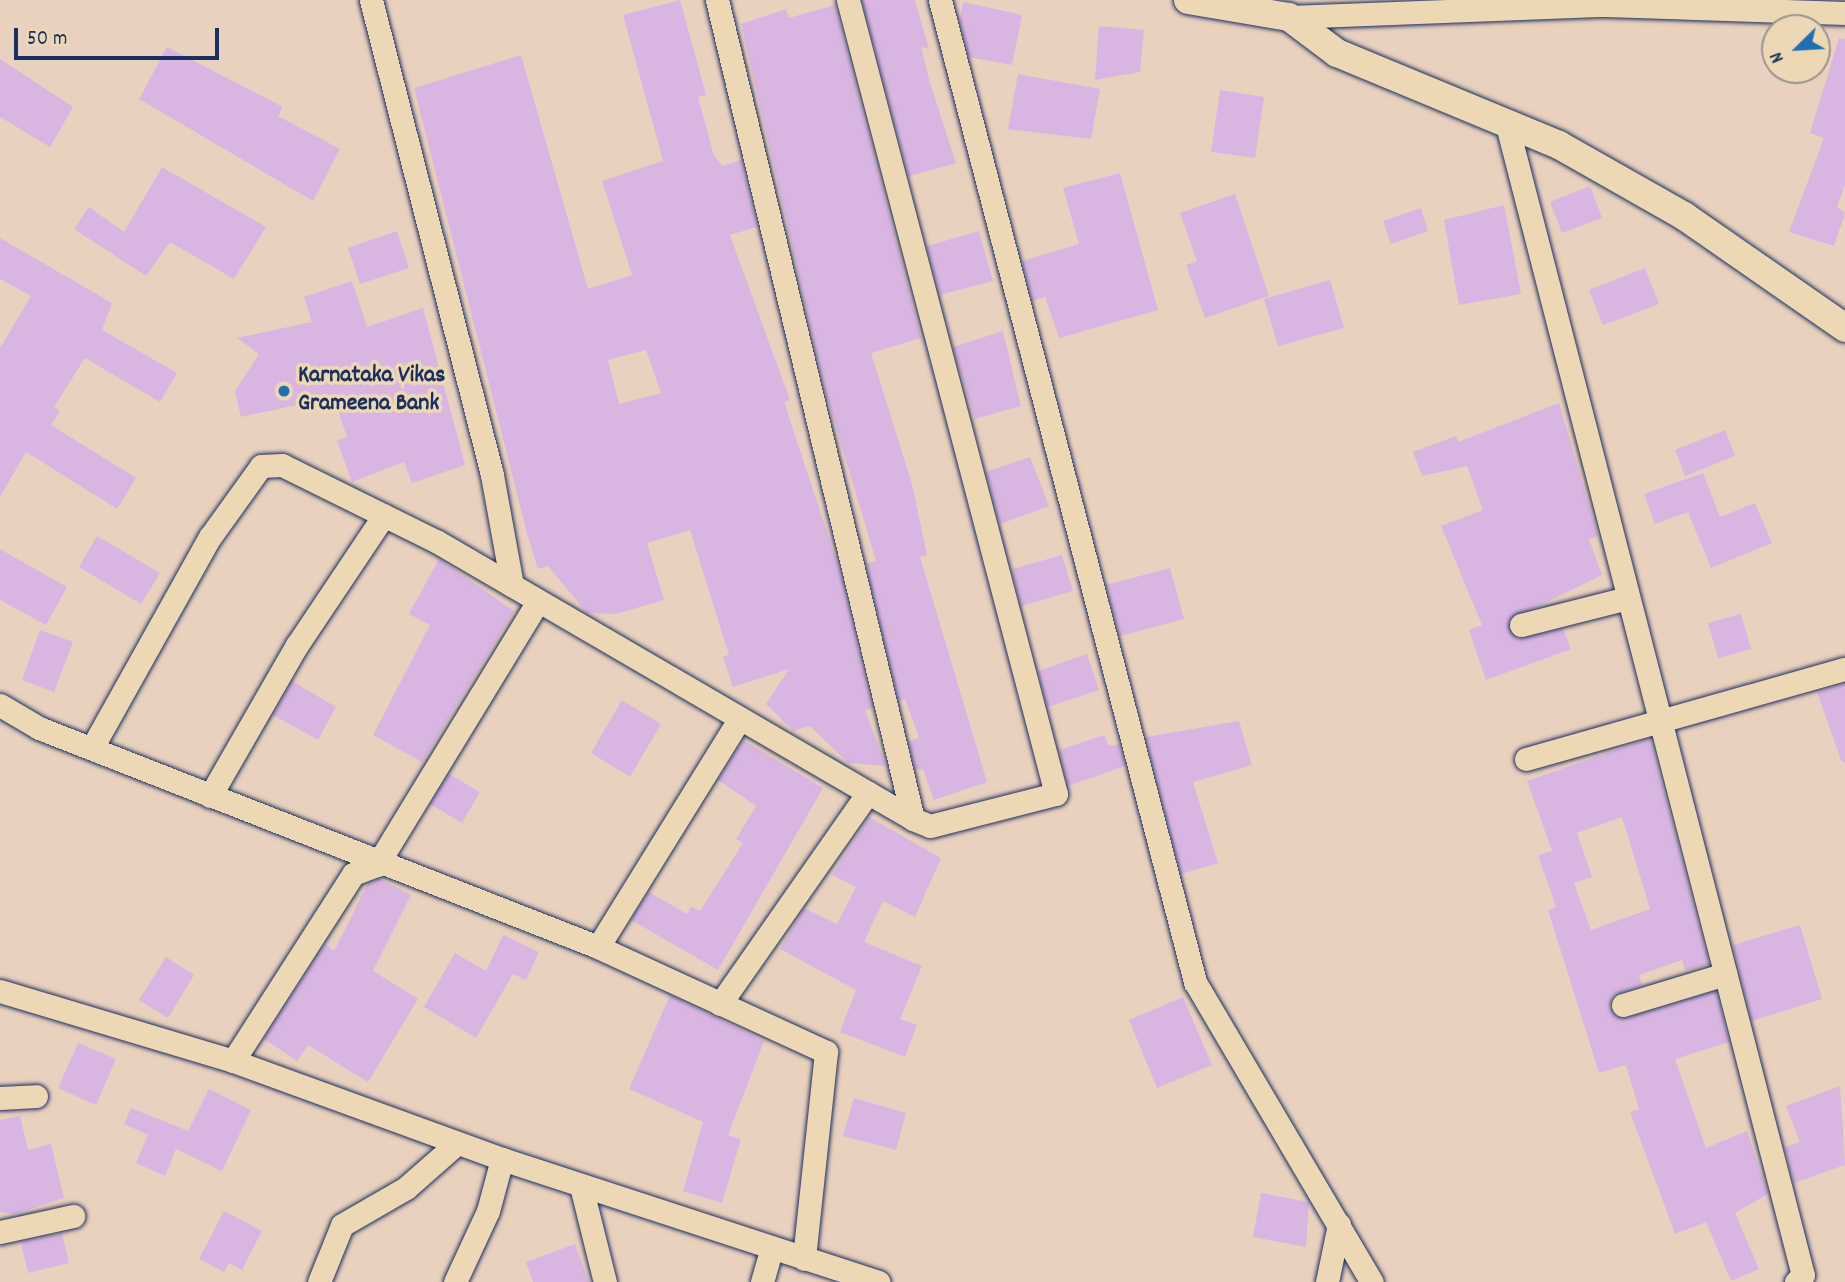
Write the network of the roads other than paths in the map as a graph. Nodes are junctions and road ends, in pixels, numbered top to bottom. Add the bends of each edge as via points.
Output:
1 (371, 0) edge
2 (717, 0) edge
3 (848, 0) edge
4 (940, 0) edge
5 (1188, 0) edge
6 (1605, 3) edge
7 (1845, 13) edge
8 (1289, 17) junction
9 (1507, 125) junction
10 (1845, 328) edge
11 (384, 515) junction
12 (512, 585) junction
13 (1628, 598) junction
14 (538, 601) junction
15 (1521, 625) dead end
16 (1845, 669) edge
17 (0, 705) edge
18 (740, 718) junction
19 (1659, 718) junction
20 (93, 746) junction
21 (1526, 760) dead end
22 (868, 793) junction
23 (210, 796) junction
24 (913, 818) junction
25 (377, 864) junction
26 (598, 947) junction
27 (1725, 974) junction
28 (0, 991) edge
29 (720, 1004) junction
30 (1623, 1005) dead end
31 (233, 1061) junction
32 (36, 1096) dead end
33 (0, 1098) edge
34 (457, 1143) junction
35 (502, 1159) junction
36 (581, 1186) junction
37 (73, 1216) dead end
38 (1339, 1224) junction
39 (0, 1232) edge
40 (772, 1248) junction
41 (804, 1259) junction
42 (319, 1282) edge
43 (455, 1282) edge
44 (605, 1282) edge
45 (762, 1282) edge
46 (878, 1282) edge
47 (1327, 1282) edge
48 (1373, 1282) edge
49 (1796, 1282) edge

1 - 12 street via 492,475
2 - 24 street
3 - 24 street via 1056,794 930,826
4 - 38 street via 1195,982
5 - 8 street
6 - 7 street
6 - 8 street
8 - 9 street via 1337,53
9 - 10 street via 1559,145 1684,216
9 - 13 street
11 - 12 street
11 - 20 street via 282,465 261,466 210,537
11 - 23 street via 297,645
12 - 14 street
13 - 15 street
13 - 19 street
14 - 18 street
14 - 25 street
16 - 19 street
17 - 20 street via 38,728
18 - 22 street
18 - 26 street
19 - 21 street
19 - 27 street
20 - 23 street
22 - 24 street
22 - 29 street
23 - 25 street
25 - 26 street
25 - 31 street via 354,874
26 - 29 street
27 - 30 street
27 - 49 street via 1803,1275
28 - 31 street
29 - 41 street via 826,1052
31 - 34 street
32 - 33 street
34 - 35 street
34 - 42 street via 407,1188 342,1225
35 - 36 street
35 - 43 street via 488,1211
36 - 40 street
36 - 44 street
37 - 39 street
38 - 47 street
38 - 48 street
40 - 41 street
40 - 45 street
41 - 46 street

